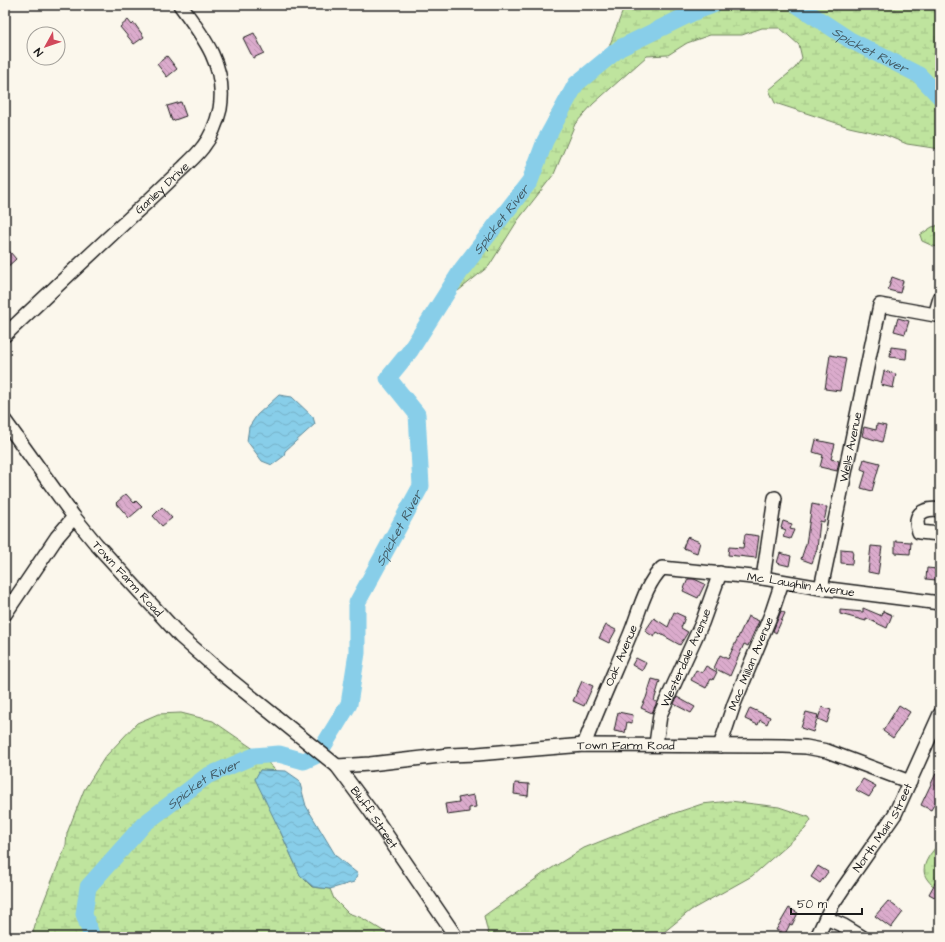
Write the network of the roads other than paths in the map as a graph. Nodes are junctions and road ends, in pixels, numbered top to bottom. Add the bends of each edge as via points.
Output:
1 (180, 5) edge
2 (940, 298) edge
3 (5, 335) edge
4 (5, 421) edge
5 (775, 498) dead end
6 (940, 510) edge
7 (74, 517) junction
8 (940, 534) edge
9 (662, 568) joint
10 (720, 573) junction
11 (763, 578) junction
12 (782, 582) junction
13 (821, 588) junction
14 (940, 603) edge
15 (5, 614) edge
16 (940, 714) edge
17 (274, 715) joint
18 (656, 744) junction
19 (584, 745) junction
20 (720, 746) junction
21 (337, 766) junction
22 (910, 782) junction
23 (826, 918) junction
24 (456, 937) edge
25 (817, 937) edge
26 (862, 937) edge

1 - 3 street, Ganley Drive via 207,42 220,77 220,110 208,140 169,181
2 - 13 street, Wells Avenue via 935,315 880,305
4 - 7 street, Town Farm Road
5 - 11 street
6 - 8 street via 925,510 916,521 918,532
7 - 15 street via 57,537
7 - 17 street, Town Farm Road via 181,638
9 - 10 street, Mc Laughlin Avenue
9 - 19 street, Oak Avenue via 654,576 645,596
10 - 11 street, Mc Laughlin Avenue
10 - 18 street, Westerdale Avenue via 699,629 660,715
11 - 12 street, Mc Laughlin Avenue
12 - 13 street, Mc Laughlin Avenue
12 - 20 street, Mac Millan Avenue
13 - 14 street, Mc Laughlin Avenue
16 - 22 street, North Main Street
17 - 21 street, Bluff Street
18 - 19 street, Town Farm Road
18 - 20 street, Town Farm Road
19 - 21 street, Town Farm Road
20 - 22 street, Town Farm Road via 817,749
21 - 24 street, Bluff Street
22 - 23 street, North Main Street via 895,814 844,887
23 - 25 street, North Main Street
23 - 26 street

